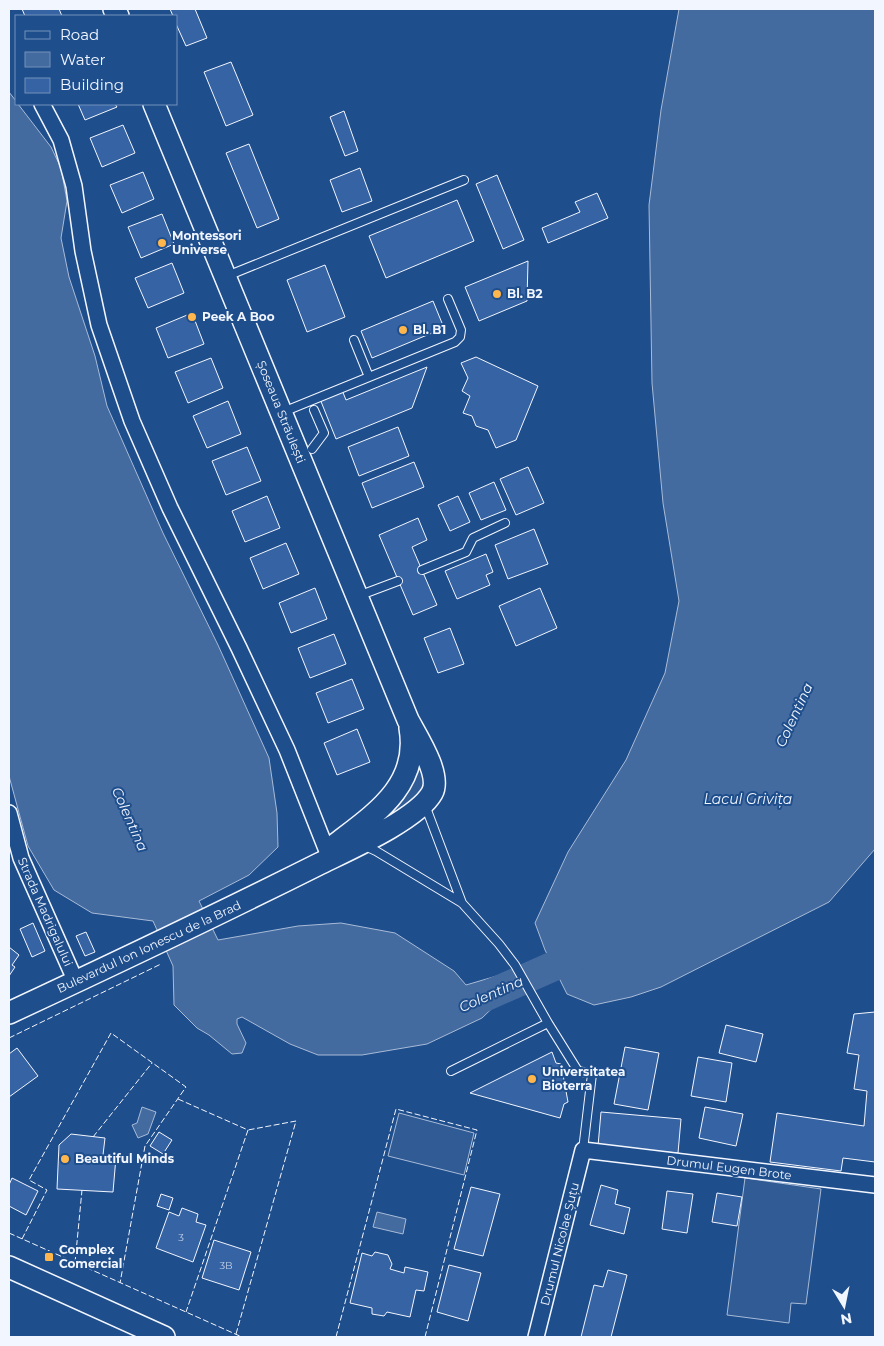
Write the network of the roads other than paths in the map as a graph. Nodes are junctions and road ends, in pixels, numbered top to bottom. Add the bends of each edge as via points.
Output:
1 (43, 105) edge
2 (154, 105) edge
3 (464, 180) dead end
4 (225, 276) junction
5 (448, 299) dead end
6 (354, 340) dead end
7 (369, 377) junction
8 (314, 410) dead end
9 (281, 412) junction
10 (312, 449) dead end
11 (505, 523) dead end
12 (422, 570) dead end
13 (398, 580) dead end
14 (357, 597) junction
15 (408, 720) junction
16 (425, 803) junction
17 (9, 813) edge
18 (359, 843) junction
19 (327, 851) junction
20 (290, 879) junction
21 (462, 904) junction
22 (76, 982) junction
23 (9, 1013) edge
24 (548, 1023) junction
25 (451, 1071) dead end
26 (584, 1150) junction
27 (875, 1185) edge
28 (9, 1267) edge
29 (154, 1335) edge
30 (536, 1337) edge

1 - 19 street via 61,140 74,186 83,251 99,325 132,421 170,508 287,750
2 - 4 street, Șoseaua Străulești
3 - 4 lane
4 - 9 street, Șoseaua Străulești
5 - 7 lane via 461,330 460,337
6 - 7 lane
7 - 9 lane
8 - 10 lane via 324,433
9 - 14 street, Șoseaua Străulești
11 - 12 lane via 473,538 466,552
13 - 14 lane
14 - 15 street, Șoseaua Străulești
15 - 16 street via 434,773 433,792
15 - 19 street, Bulevardul Ion Ionescu de la Brad via 411,754 400,785 386,805
16 - 18 street, Bulevardul Ion Ionescu de la Brad via 412,814
16 - 21 lane
17 - 22 street, Strada Madrigalului via 21,858
18 - 20 street, Bulevardul Ion Ionescu de la Brad
18 - 21 lane
19 - 20 street, Bulevardul Ion Ionescu de la Brad
20 - 22 street, Bulevardul Ion Ionescu de la Brad
21 - 24 lane via 515,965
22 - 23 street, Bulevardul Ion Ionescu de la Brad
24 - 25 lane
24 - 26 lane via 578,1071 592,1074
26 - 27 street, Drumul Eugen Brote
26 - 30 street, Drumul Nicolae Șuțu
28 - 29 street

